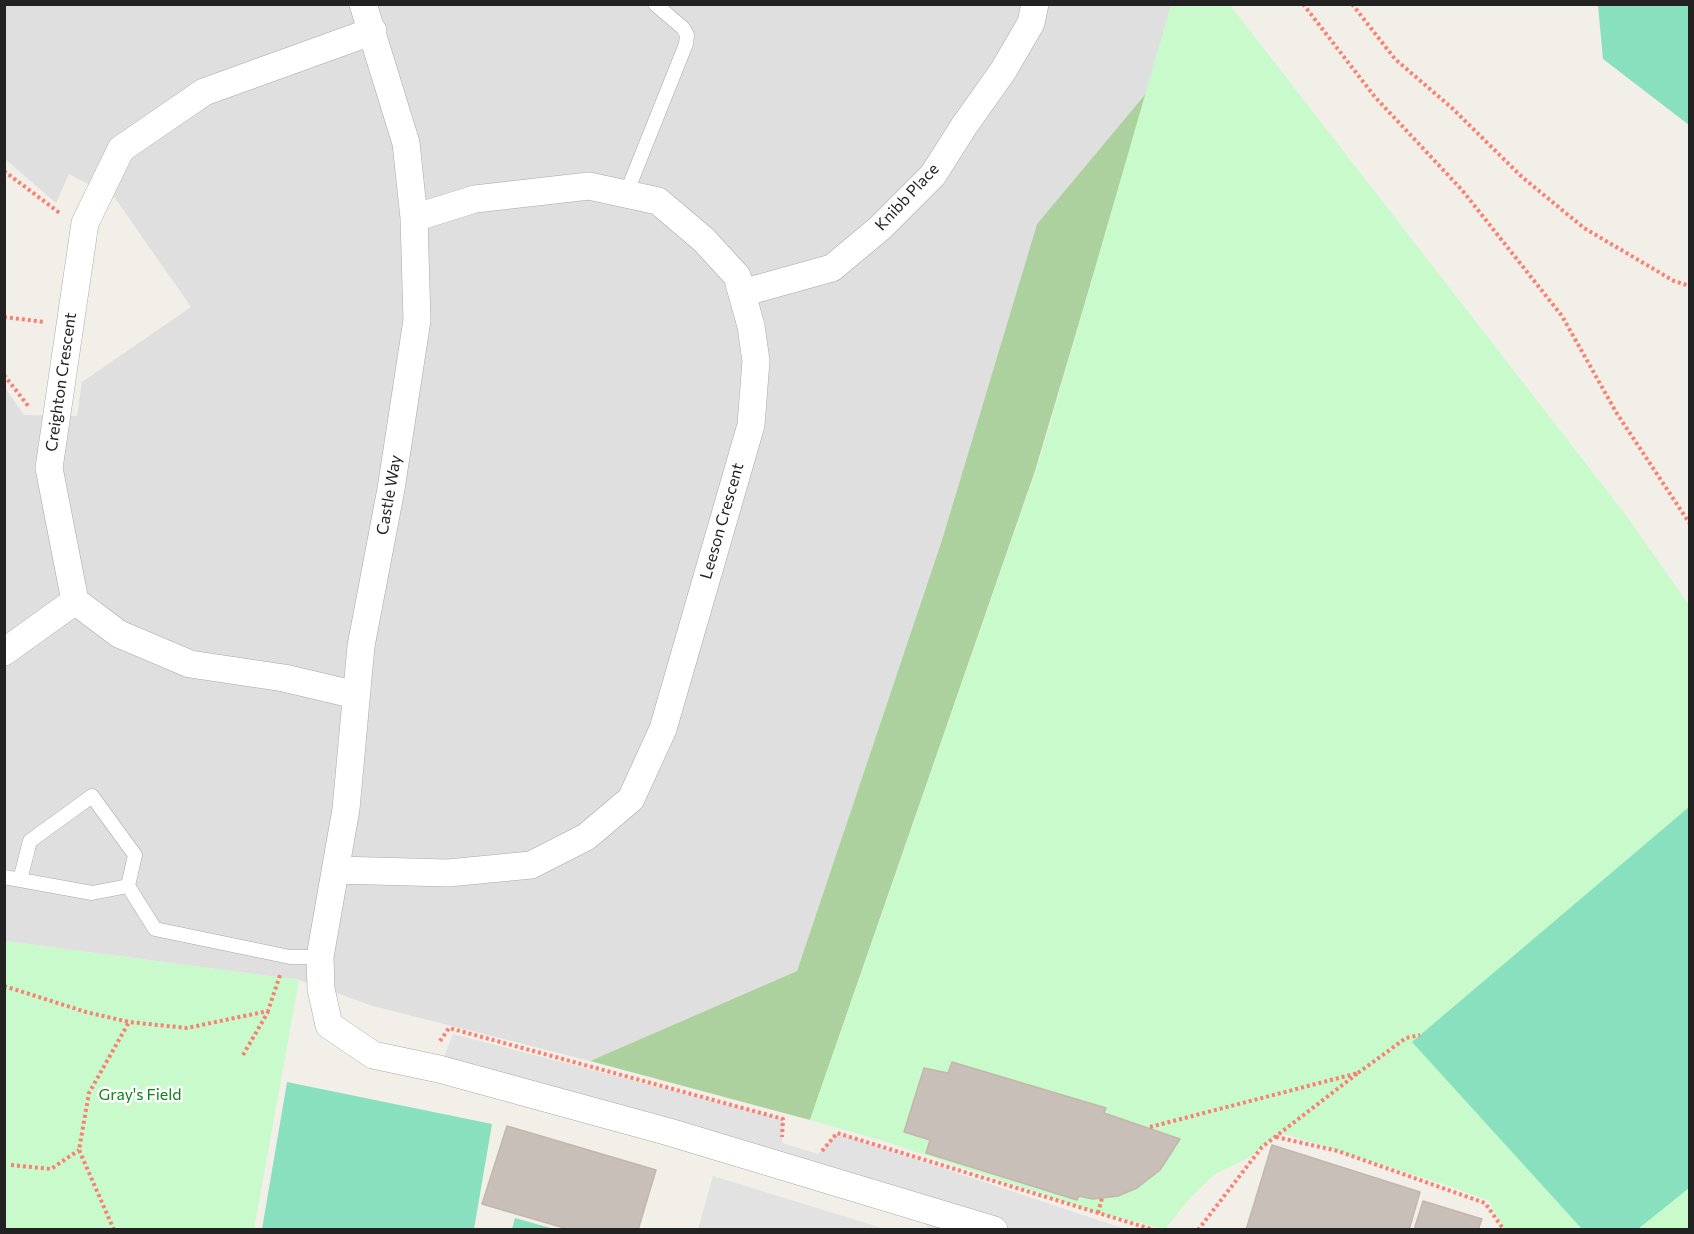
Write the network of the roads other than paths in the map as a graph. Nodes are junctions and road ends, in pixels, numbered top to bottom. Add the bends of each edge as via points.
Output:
1 (363, 4) edge
2 (655, 4) edge
3 (1035, 4) edge
4 (373, 31) junction
5 (626, 194) junction
6 (414, 218) junction
7 (742, 293) junction
8 (75, 601) junction
9 (4, 652) edge
10 (356, 695) junction
11 (336, 870) junction
12 (4, 877) edge
13 (20, 880) junction
14 (128, 886) junction
15 (320, 957) junction
16 (994, 1230) edge

1 - 4 street, Castle Way
2 - 5 lane via 683,28 686,44
3 - 7 street, Knibb Place via 1031,23 1004,71 933,175 888,220 832,268
4 - 6 street, Castle Way via 406,143
4 - 8 street, Creighton Crescent via 204,92 121,149 83,231 49,468
5 - 6 street, Leeson Crescent via 589,186 529,191 475,199
5 - 7 street, Leeson Crescent via 658,201 705,240 737,276
6 - 10 street, Castle Way via 417,320
7 - 11 street, Leeson Crescent via 756,361 751,425 663,729 631,799 586,837 531,864 448,873
8 - 9 street
8 - 10 street via 119,634 190,664 284,678
10 - 11 street, Castle Way via 346,809
11 - 15 street, Castle Way
12 - 13 lane
13 - 14 lane via 92,893
13 - 14 lane via 30,840 92,796 135,855
14 - 15 lane via 155,929 290,957
15 - 16 street, Castle Way via 321,989 329,1024 373,1055 439,1068 669,1132

